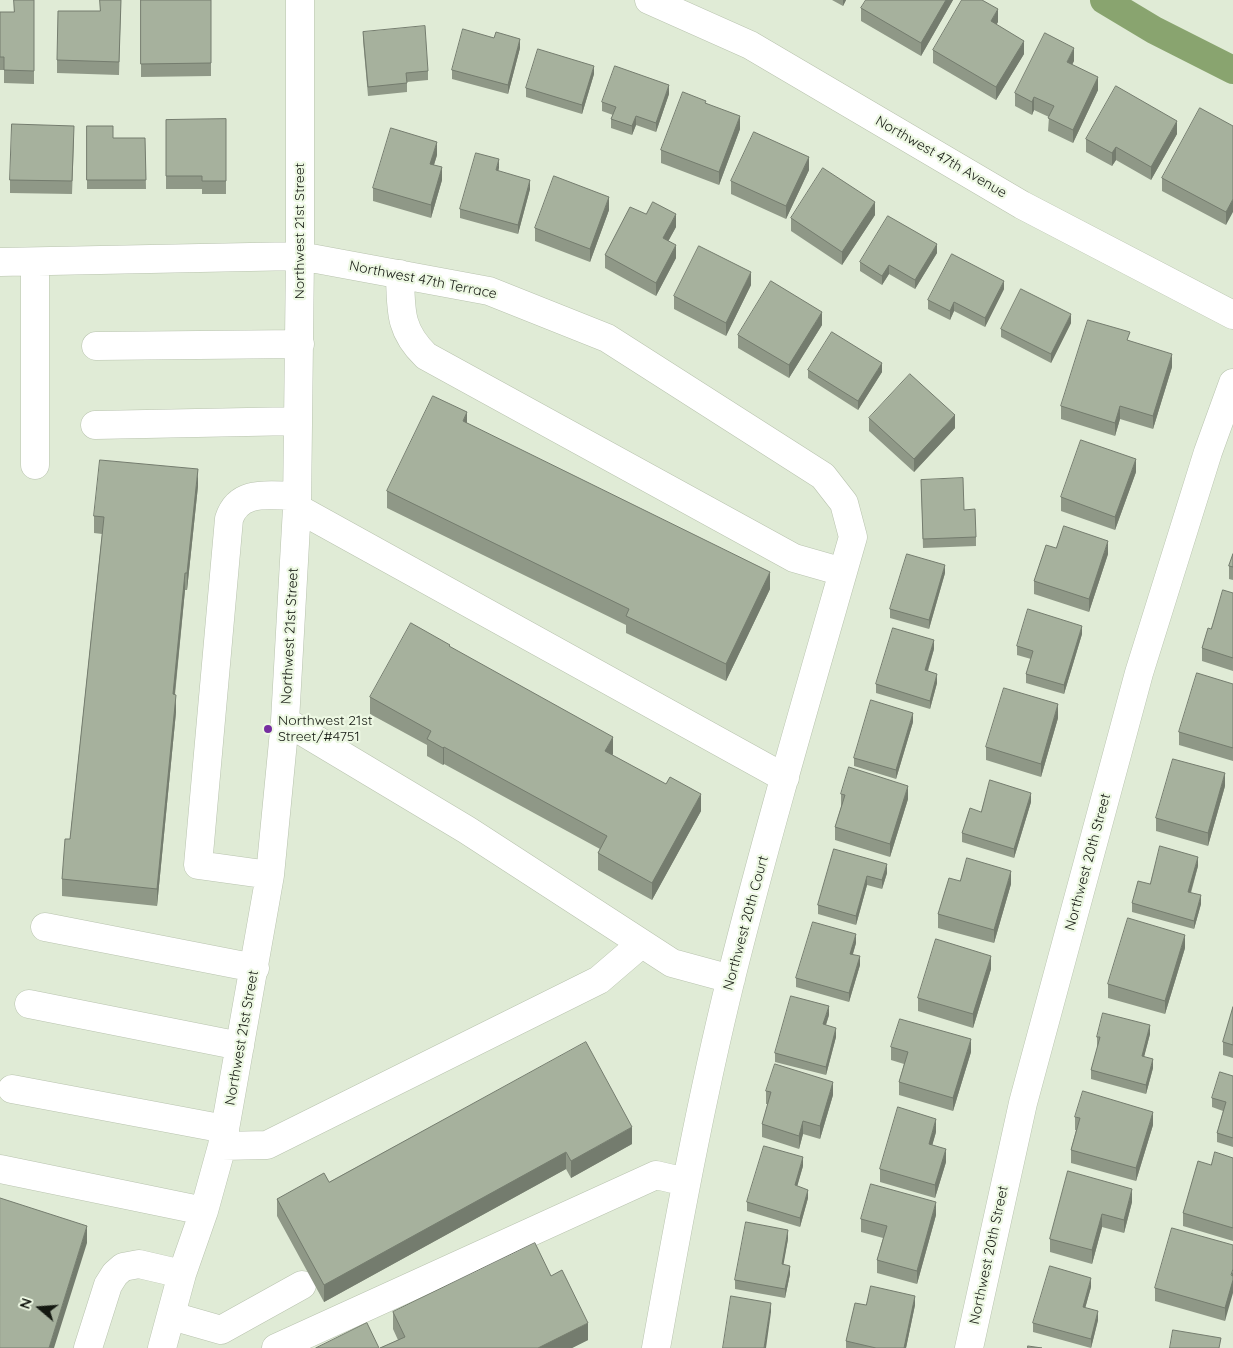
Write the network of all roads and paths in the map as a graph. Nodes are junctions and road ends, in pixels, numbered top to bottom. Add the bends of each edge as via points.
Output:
1 (300, 0) edge
2 (649, 0) edge
3 (300, 256) junction
4 (0, 262) edge
5 (35, 262) junction
6 (400, 274) junction
7 (1233, 315) edge
8 (300, 344) junction
9 (96, 346) dead end
10 (1233, 384) edge
11 (298, 421) junction
12 (95, 425) dead end
13 (35, 465) dead end
14 (297, 502) junction
15 (844, 503) joint
16 (843, 572) junction
17 (285, 721) junction
18 (785, 778) junction
19 (270, 875) junction
20 (45, 927) dead end
21 (641, 944) junction
22 (255, 968) junction
23 (731, 979) junction
24 (29, 1004) dead end
25 (240, 1046) junction
26 (12, 1089) dead end
27 (223, 1137) junction
28 (0, 1169) edge
29 (686, 1182) junction
30 (204, 1211) junction
31 (182, 1274) junction
32 (302, 1285) dead end
33 (172, 1316) junction
34 (88, 1348) edge
35 (162, 1348) edge
36 (276, 1348) edge
37 (656, 1348) edge
38 (970, 1348) edge

1 - 3 street, Northwest 21st Street
2 - 7 street, Northwest 47th Avenue via 750,45 1022,205
3 - 5 street, Northwest 47th Terrace
3 - 6 street, Northwest 47th Terrace
3 - 8 street, Northwest 21st Street
4 - 5 street, Northwest 47th Terrace
5 - 13 street
6 - 15 street, Northwest 47th Terrace via 489,291 607,338 824,476
6 - 16 street via 402,313 414,344 426,356 794,558
8 - 9 street
8 - 11 street, Northwest 21st Street
10 - 38 street, Northwest 20th Street via 1208,452 1139,674 1023,1103
11 - 12 street
11 - 14 street, Northwest 21st Street
14 - 17 street, Northwest 21st Street
14 - 18 street
14 - 19 street via 250,496 232,509 229,518 198,865
15 - 16 street, Northwest 20th Court via 853,537
16 - 18 street, Northwest 20th Court
17 - 19 street, Northwest 21st Street
17 - 21 street via 467,830
18 - 23 street, Northwest 20th Court
19 - 22 street, Northwest 21st Street
20 - 22 street
21 - 23 street via 672,963
21 - 27 street via 599,980 266,1145
22 - 25 street, Northwest 21st Street
23 - 29 street, Northwest 20th Court
24 - 25 street
25 - 27 street, Northwest 21st Street
26 - 27 street
27 - 30 street, Northwest 21st Street
28 - 30 street
29 - 36 street via 656,1175
29 - 37 street, Northwest 20th Court
30 - 31 street, Northwest 21st Street
31 - 33 street, Northwest 21st Street
31 - 34 street via 140,1264 123,1267 108,1285
32 - 33 street via 221,1330
33 - 35 street, Northwest 21st Street

